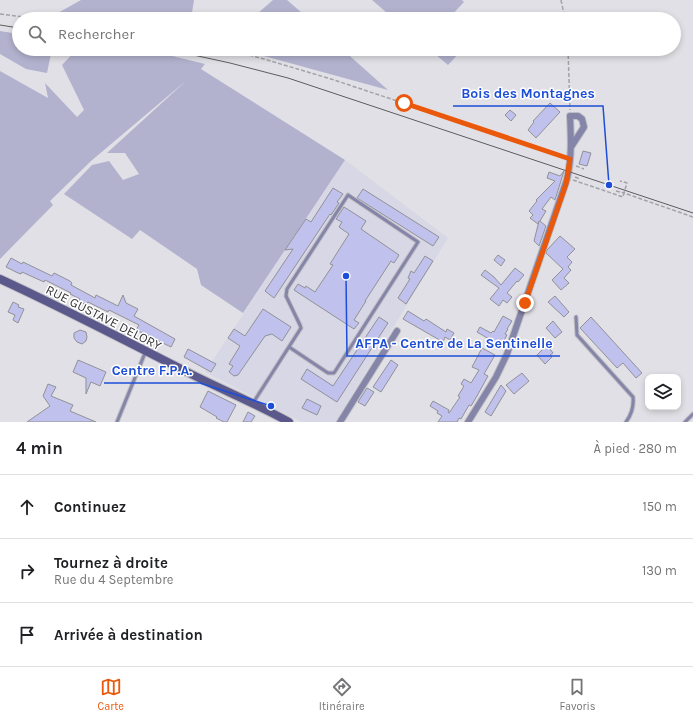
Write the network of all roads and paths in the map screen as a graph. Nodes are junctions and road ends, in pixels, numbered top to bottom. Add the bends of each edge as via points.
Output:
1 (561, 0) edge
2 (564, 12) edge
3 (0, 14) edge
4 (12, 15) edge
5 (253, 56) edge
6 (568, 56) edge
7 (570, 116) junction
8 (571, 146) junction
9 (570, 161) junction
10 (584, 169) dead end
11 (567, 179) junction
12 (620, 181) dead end
13 (616, 191) dead end
14 (624, 193) junction
15 (693, 217) edge
16 (0, 281) edge
17 (576, 317) dead end
18 (397, 331) dead end
19 (289, 347) junction
20 (146, 351) junction
21 (253, 403) junction
22 (693, 414) edge
23 (116, 422) edge
24 (289, 422) edge
25 (340, 422) edge
26 (468, 422) edge
27 (626, 422) edge
28 (685, 422) edge

1 - 2 path
3 - 4 path
5 - 9 path via 331,79
6 - 7 path
7 - 8 street
7 - 8 street via 581,118 584,125
8 - 9 street
9 - 10 path
9 - 11 street
11 - 14 path via 622,197
11 - 26 street via 505,360
12 - 14 path via 627,183
13 - 14 path
14 - 15 path
16 - 20 street, RUE GUSTAVE DELORY via 75,314
17 - 27 lane via 576,335 633,397 634,406
18 - 25 street
19 - 19 lane via 300,325 286,292 348,195 418,242 334,373 328,373
19 - 21 lane
20 - 21 street, RUE GUSTAVE DELORY
20 - 23 lane
21 - 24 street, RUE GUSTAVE DELORY
22 - 28 lane

